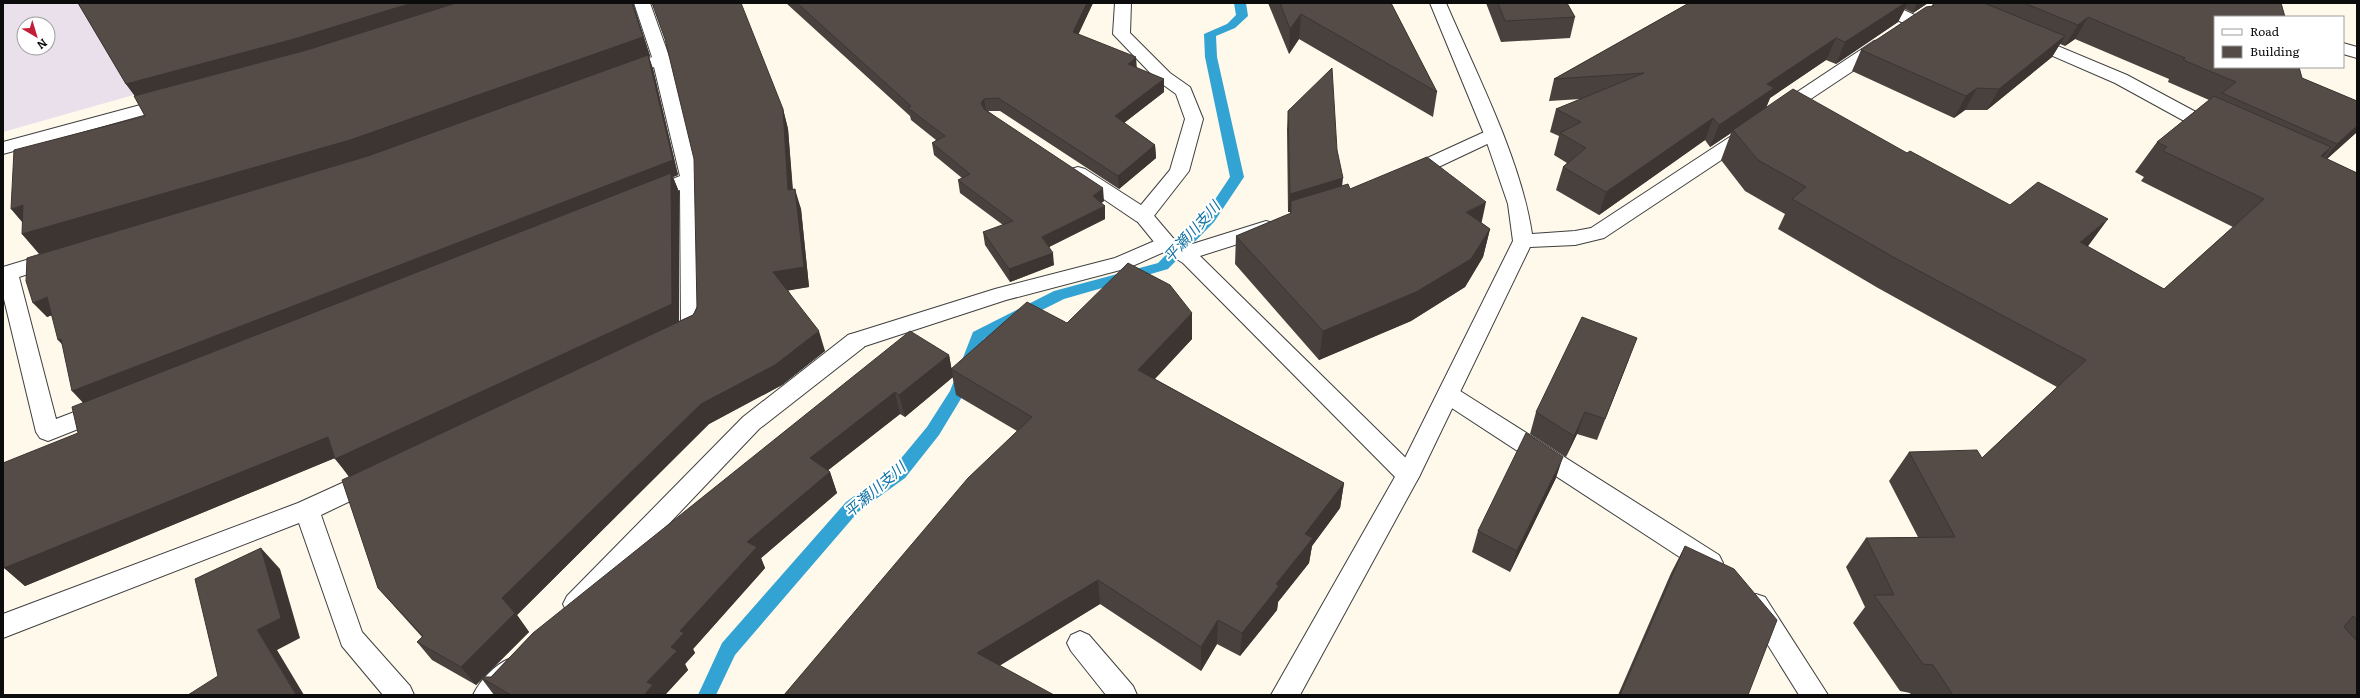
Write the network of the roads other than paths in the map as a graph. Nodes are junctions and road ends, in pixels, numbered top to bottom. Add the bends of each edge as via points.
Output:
1 (642, 3) edge
2 (1123, 3) edge
3 (1438, 3) edge
4 (1876, 3) edge
5 (2015, 34) edge
6 (2344, 48) edge
7 (2357, 53) edge
8 (661, 59) junction
9 (601, 81) edge
10 (188, 98) edge
11 (1493, 134) junction
12 (2231, 137) edge
13 (3, 148) edge
14 (1065, 164) edge
15 (690, 179) junction
16 (1388, 184) edge
17 (631, 202) edge
18 (1143, 216) junction
19 (1281, 224) edge
20 (1523, 241) junction
21 (1172, 247) junction
22 (76, 253) edge
23 (656, 345) edge
24 (1449, 395) junction
25 (122, 403) edge
26 (393, 469) edge
27 (1408, 475) junction
28 (307, 510) junction
29 (558, 621) edge
30 (3, 626) edge
31 (1080, 642) dead end
32 (525, 655) edge
33 (400, 695) edge
34 (487, 695) edge
35 (1123, 695) edge
36 (1285, 695) edge
37 (1814, 695) edge

1 - 8 street
2 - 18 street via 1121,34 1164,77 1184,91 1194,119 1179,171
3 - 11 street
4 - 20 street via 1921,17 1597,233 1575,238
5 - 12 street via 2056,49 2121,79 2198,122
6 - 7 street
8 - 9 street
8 - 15 street
10 - 13 street
11 - 16 street
11 - 20 street via 1518,204
14 - 18 street
15 - 17 street
15 - 23 street via 692,328
18 - 21 street
19 - 21 street
20 - 24 street
21 - 27 street via 1190,258
21 - 29 street via 1002,294 856,342 751,423
22 - 25 street via 8,273 48,432
24 - 27 street
24 - 37 street via 1737,580
26 - 28 street
27 - 36 street
28 - 30 street
28 - 33 street via 350,638
31 - 35 street
32 - 34 street

